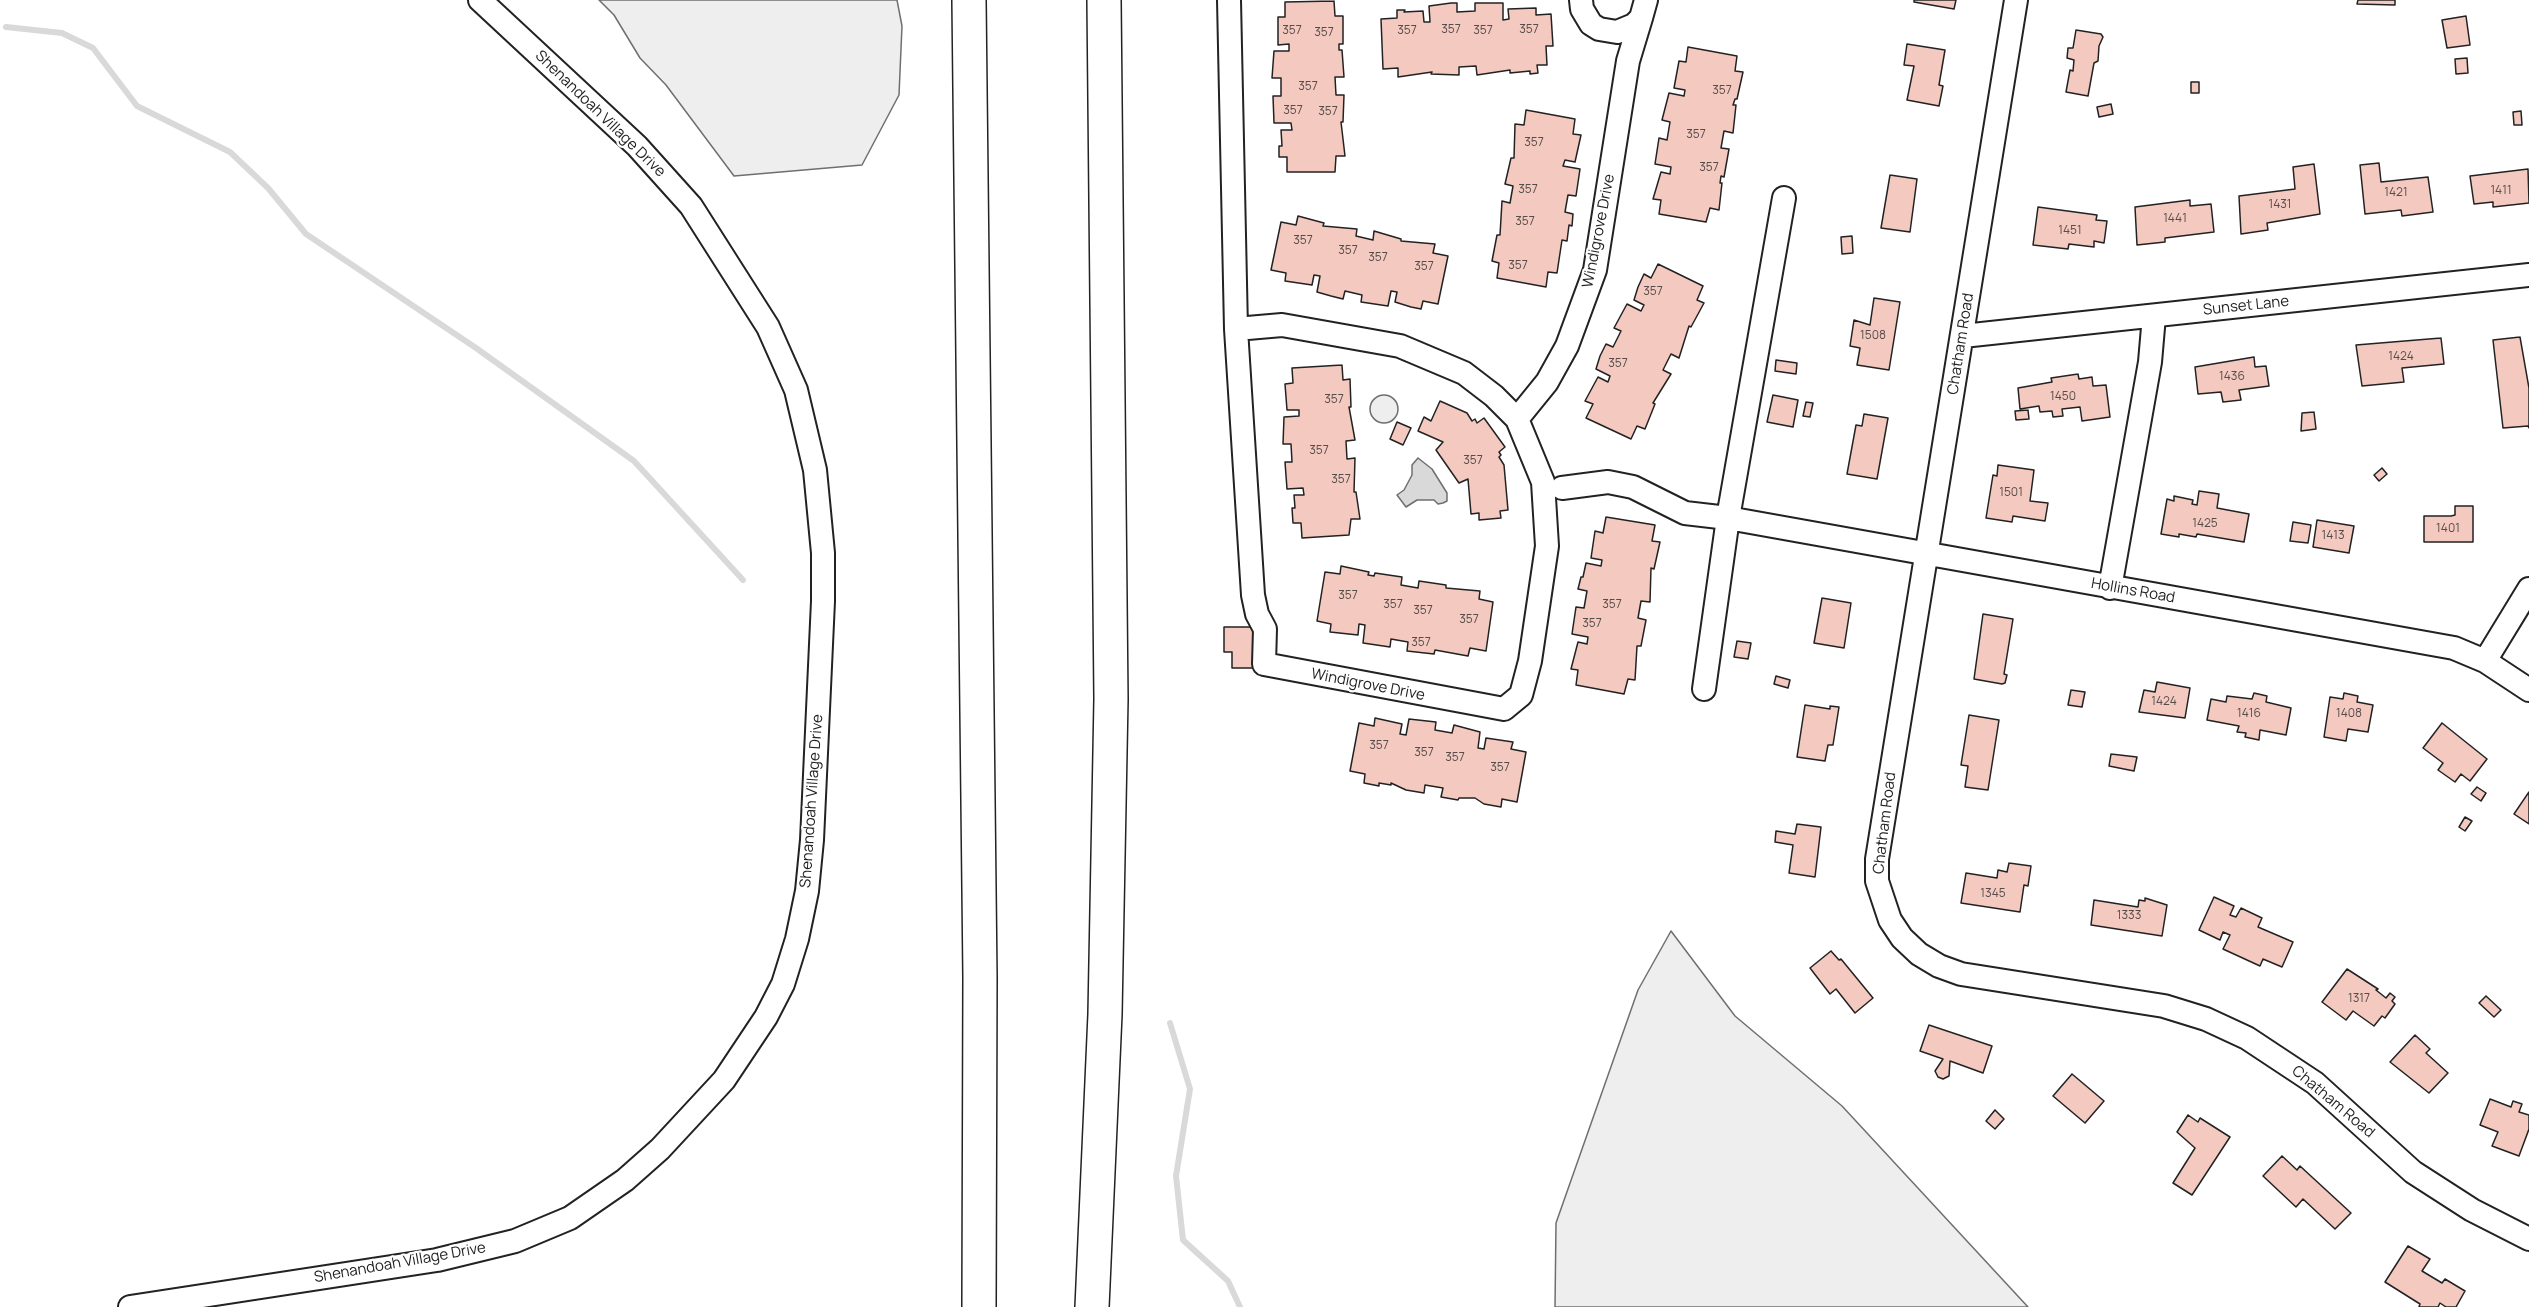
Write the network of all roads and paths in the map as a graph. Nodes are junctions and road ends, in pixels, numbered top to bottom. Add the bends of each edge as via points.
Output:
1 (480, 0) edge
2 (969, 0) edge
3 (1104, 0) edge
4 (1229, 0) edge
5 (1581, 0) edge
6 (2016, 0) edge
7 (1643, 9) edge
8 (1608, 32) junction
9 (1628, 61) junction
10 (1784, 198) dead end
11 (2529, 275) edge
12 (2154, 316) junction
13 (1236, 329) junction
14 (1963, 336) junction
15 (1517, 419) junction
16 (1562, 488) dead end
17 (1728, 518) junction
18 (1926, 553) junction
19 (2110, 588) junction
20 (2529, 589) edge
21 (2485, 661) junction
22 (1704, 689) dead end
23 (2529, 690) edge
24 (2529, 1239) edge
25 (130, 1307) edge
26 (979, 1307) edge
27 (1092, 1307) edge

1 - 25 street, Shenandoah Village Drive via 637,146 691,206 768,327 796,390 816,470 823,589 812,840 797,939 783,984 766,1017 724,1080 660,1149 625,1180 570,1218 515,1241 437,1260
2 - 26 highway via 981,977
3 - 27 highway via 1111,732 1105,1014
4 - 13 street, Windigrove Drive
5 - 8 street via 1591,24
6 - 14 street, Chatham Road
7 - 8 street via 1634,25
7 - 9 street, Windigrove Drive
8 - 9 street
9 - 15 street, Windigrove Drive via 1595,270 1567,346 1547,382
10 - 17 street
11 - 12 street, Sunset Lane
12 - 14 street, Sunset Lane
12 - 19 street via 2150,362
13 - 15 street, Windigrove Drive via 1282,325 1400,346 1464,374
13 - 15 street, Windigrove Drive via 1253,595 1264,629 1264,664 1504,709 1521,695 1530,661 1547,546 1543,482
14 - 18 street, Chatham Road
16 - 17 street, Hollins Road via 1608,482 1633,487 1686,513
17 - 18 street, Hollins Road
17 - 22 street
18 - 19 street, Hollins Road
18 - 24 street, Chatham Road via 1877,859 1881,899 1902,938 1938,966 1961,974 2164,1006 2247,1038 2315,1083 2413,1172 2472,1210
19 - 21 street, Hollins Road via 2454,648
20 - 21 street
21 - 23 street, Hollins Road

